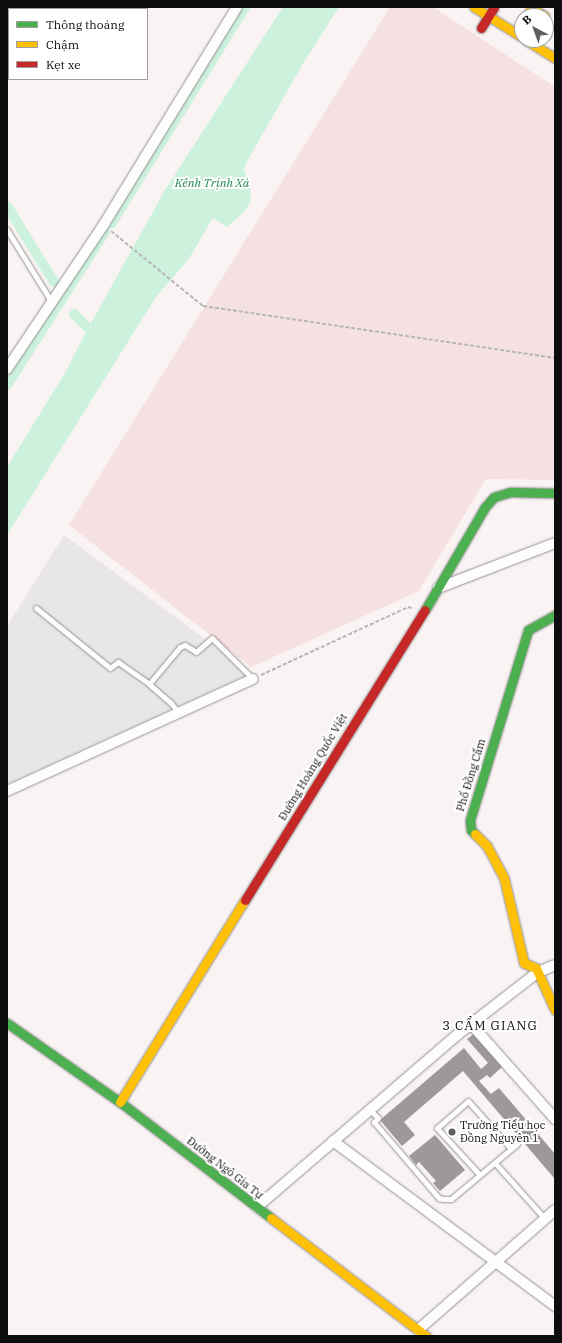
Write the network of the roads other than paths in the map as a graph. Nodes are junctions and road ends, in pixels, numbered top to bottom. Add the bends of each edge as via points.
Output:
1 (237, 7) edge
2 (474, 7) edge
3 (494, 7) edge
4 (488, 16) junction
5 (481, 28) dead end
6 (514, 32) edge
7 (539, 48) edge
8 (555, 58) edge
9 (7, 230) edge
10 (51, 301) junction
11 (7, 369) edge
12 (555, 493) edge
13 (555, 543) edge
14 (438, 588) junction
15 (36, 608) dead end
16 (552, 620) edge
17 (253, 679) joint
18 (149, 684) junction
19 (180, 714) junction
20 (7, 791) edge
21 (555, 965) edge
22 (538, 972) junction
23 (555, 1010) edge
24 (7, 1023) edge
25 (471, 1024) junction
26 (120, 1102) junction
27 (370, 1110) junction
28 (555, 1119) edge
29 (333, 1142) junction
30 (517, 1144) dead end
31 (511, 1149) junction
32 (495, 1163) junction
33 (480, 1175) junction
34 (257, 1207) junction
35 (555, 1210) edge
36 (545, 1218) junction
37 (494, 1262) junction
38 (555, 1306) edge
39 (422, 1333) edge

1 - 10 street via 104,224
2 - 4 street
3 - 4 street
4 - 5 street
4 - 6 street
7 - 8 street
9 - 10 lane
10 - 11 street
12 - 14 street, Đường Hoàng Quốc Việt via 510,492 494,497 477,520
13 - 14 street
14 - 26 street, Đường Hoàng Quốc Việt
15 - 18 lane via 110,668 118,662
16 - 22 street, Phố Đồng Cẩm via 528,630 470,820 471,830 487,846 504,878 524,963 536,968
17 - 18 lane via 212,638 196,652 185,645 180,648
17 - 19 street
18 - 19 lane
19 - 20 street
21 - 22 street
22 - 23 street, Phố Đồng Cẩm
22 - 25 street
24 - 26 street, Đường Ngô Gia Tự
25 - 27 street
25 - 28 street
26 - 34 street, Đường Ngô Gia Tự
27 - 29 street
27 - 33 lane via 378,1118 374,1122 439,1198 450,1199
29 - 34 street
29 - 37 street
30 - 31 lane
31 - 32 lane
31 - 33 lane via 468,1101 437,1128
32 - 33 lane
32 - 36 lane
34 - 39 street, Đường Ngô Gia Tự
35 - 36 street
36 - 37 street
37 - 38 street
37 - 39 street

